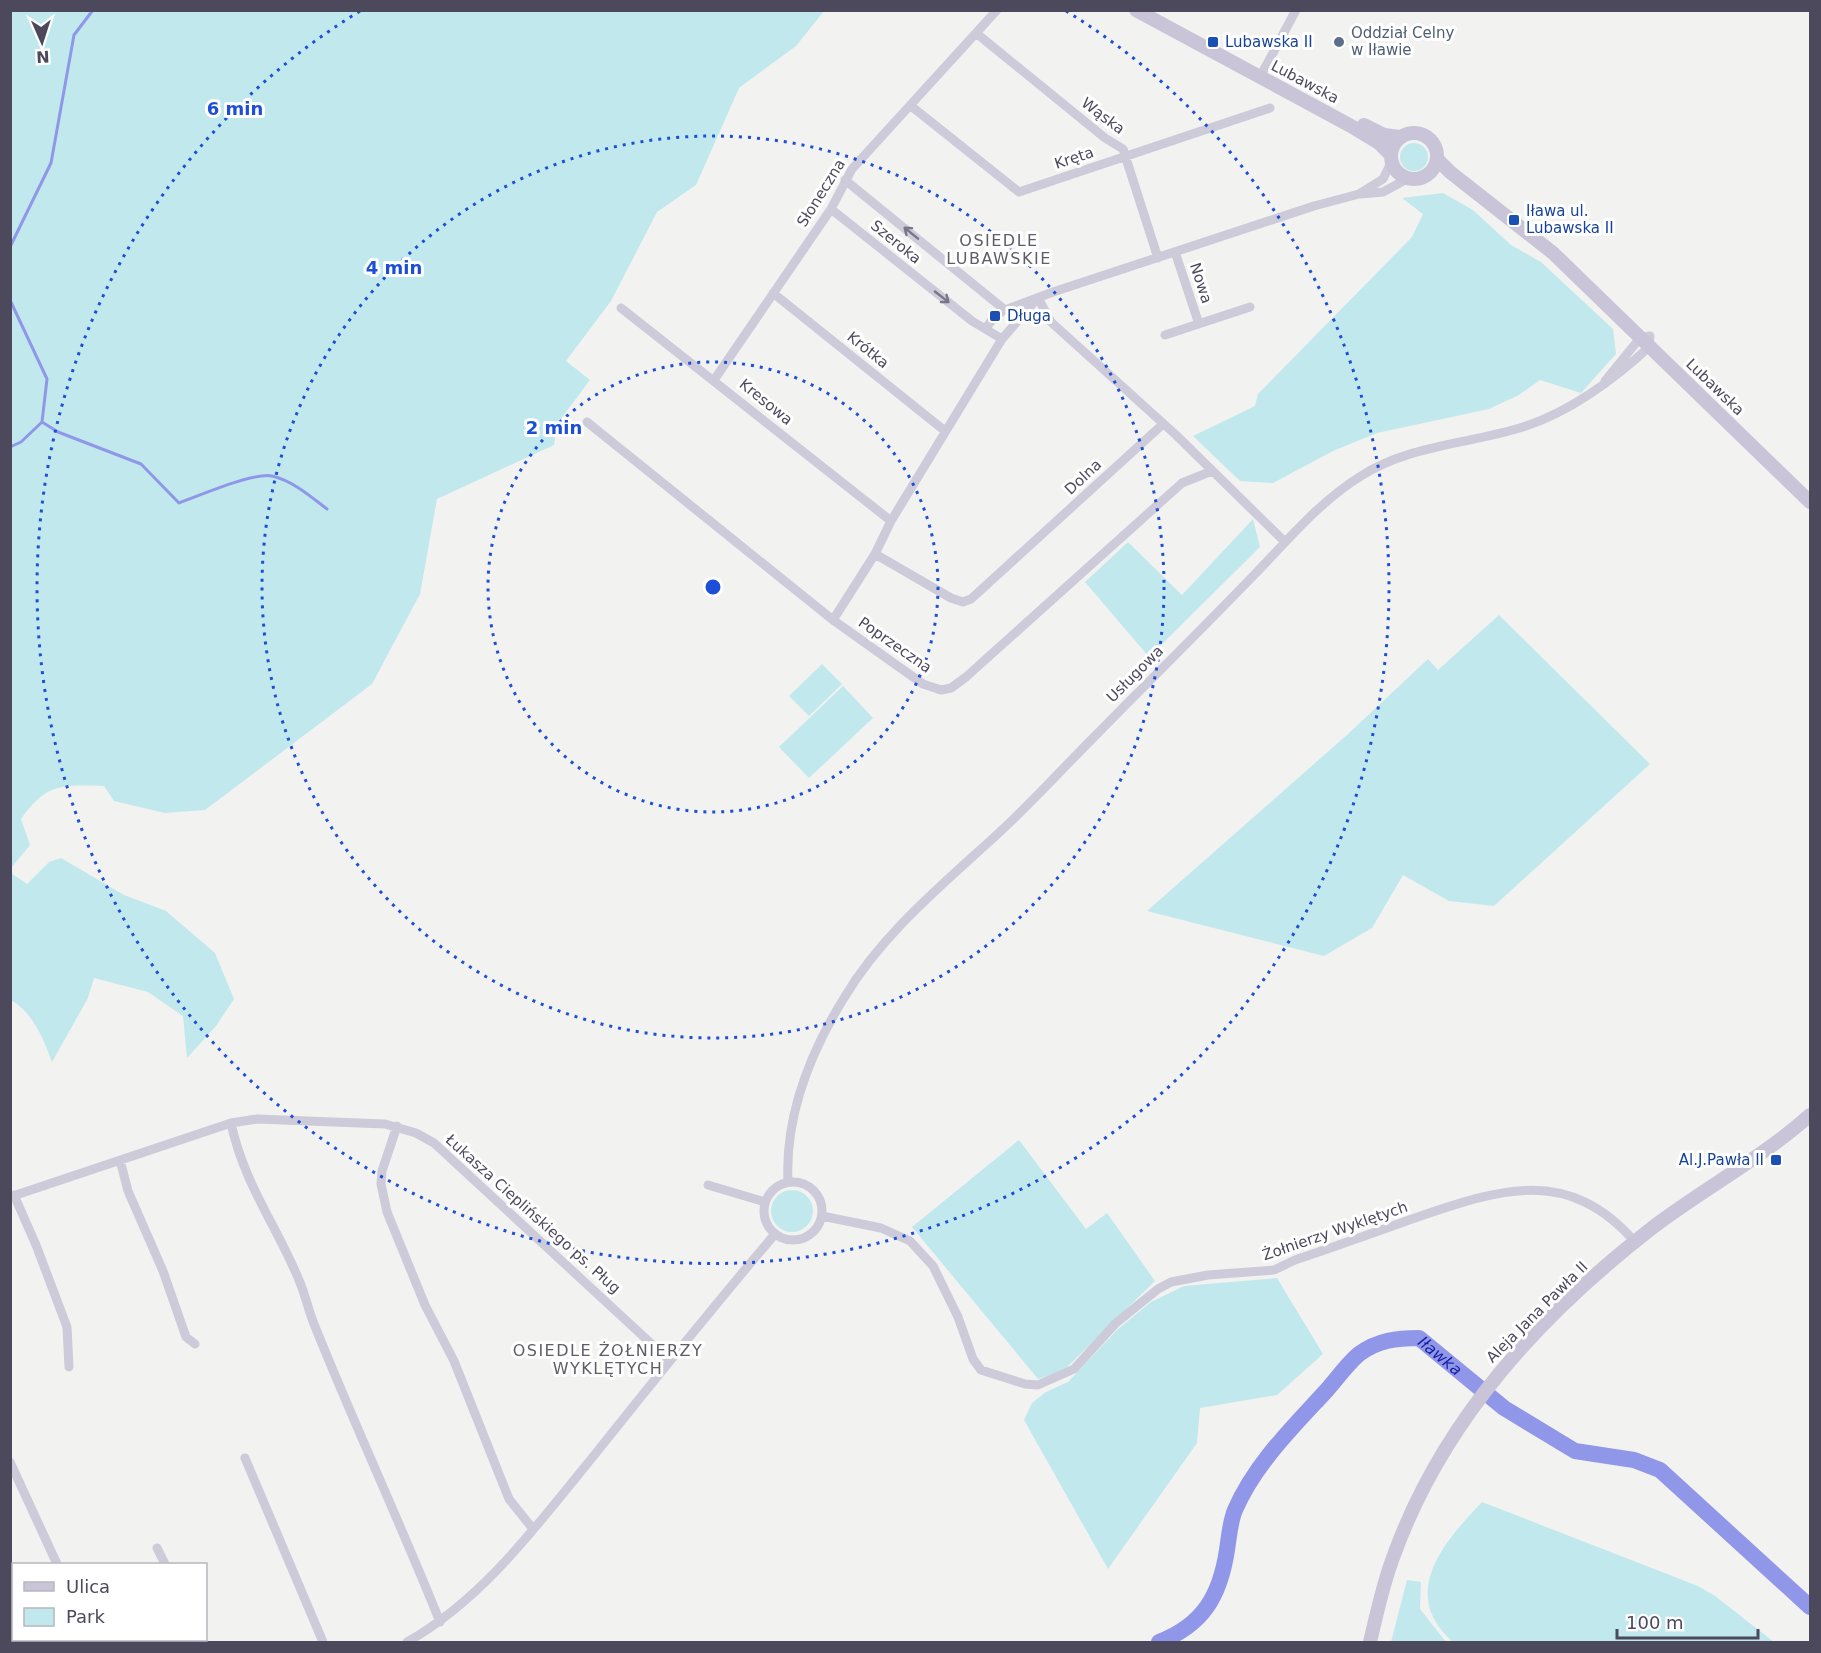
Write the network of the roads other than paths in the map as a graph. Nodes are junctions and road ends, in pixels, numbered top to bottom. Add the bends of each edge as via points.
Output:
1 (997, 10) edge
2 (1136, 10) edge
3 (1154, 10) edge
4 (1296, 10) edge
5 (976, 33) junction
6 (1262, 73) junction
7 (911, 106) junction
8 (1270, 108) dead end
9 (1400, 137) junction
10 (1127, 157) junction
11 (1391, 159) junction
12 (1437, 159) junction
13 (1426, 177) junction
14 (1407, 179) junction
15 (844, 180) junction
16 (1359, 194) junction
17 (1482, 197) junction
18 (831, 209) junction
19 (1175, 252) junction
20 (1158, 258) junction
21 (772, 293) junction
22 (1038, 298) junction
23 (1250, 307) dead end
24 (621, 308) dead end
25 (1005, 310) junction
26 (1199, 324) junction
27 (986, 328) junction
28 (1165, 335) dead end
29 (1002, 339) junction
30 (1647, 340) junction
31 (714, 380) junction
32 (587, 422) dead end
33 (1163, 424) junction
34 (945, 431) junction
35 (1212, 471) junction
36 (1810, 489) edge
37 (1810, 502) edge
38 (891, 521) junction
39 (1285, 542) junction
40 (875, 554) junction
41 (833, 620) junction
42 (1810, 1115) edge
43 (231, 1123) junction
44 (397, 1126) junction
45 (120, 1160) junction
46 (788, 1181) junction
47 (708, 1185) dead end
48 (12, 1196) edge
49 (765, 1202) junction
50 (822, 1216) junction
51 (775, 1234) junction
52 (1635, 1242) junction
53 (195, 1344) dead end
54 (670, 1361) junction
55 (69, 1367) dead end
56 (245, 1458) dead end
57 (10, 1462) edge
58 (533, 1530) junction
59 (157, 1548) dead end
60 (57, 1563) edge
61 (164, 1563) edge
62 (440, 1622) junction
63 (323, 1642) edge
64 (407, 1642) edge
65 (1370, 1642) edge

1 - 5 street, Słoneczna
2 - 6 main road, Lubawska
3 - 6 main road, Lubawska
4 - 6 street
5 - 7 street, Słoneczna
5 - 10 street, Wąska via 1123,149
6 - 9 main road, Lubawska via 1343,116 1384,135
6 - 11 main road, Lubawska via 1379,143
7 - 10 street, Kręta via 1019,192
7 - 15 street, Słoneczna
8 - 10 street, Kręta
9 - 11 main road
9 - 12 main road via 1412,133 1425,136 1435,145
10 - 20 street, Wąska
11 - 14 main road via 1397,173
11 - 16 street via 1383,179
12 - 13 main road
12 - 17 main road, Lubawska
13 - 14 main road
13 - 17 main road, Lubawska via 1445,180
14 - 16 street via 1383,192
15 - 18 street, Słoneczna
25 -> 15 street, Szeroka
16 - 19 street
17 - 30 main road, Lubawska via 1553,253
18 - 21 street, Słoneczna
18 -> 27 street, Szeroka
19 - 20 street
19 - 26 street, Nowa
20 - 22 street
21 - 31 street, Słoneczna
21 - 34 street, Krótka
22 - 25 street
22 - 29 street
22 - 33 street via 1051,322
23 - 26 street, Nowa
24 - 31 street, Kresowa
25 - 27 street
26 - 28 street, Nowa
27 - 29 street, Szeroka
29 - 34 street
30 - 36 main road, Lubawska
30 - 37 main road, Lubawska
30 - 39 street, Usługowa via 1633,363 1565,409 1524,427 1418,452 1364,474 1314,510
31 - 38 street, Kresowa
32 - 41 street, Poprzeczna
33 - 35 street
33 - 40 street, Dolna via 971,599 963,602 951,598
34 - 38 street
35 - 39 street
35 - 41 street, Poprzeczna via 1182,483 951,688 933,689 923,684
38 - 40 street
39 - 46 street, Usługowa via 1006,826 888,938 843,999 814,1054 789,1133
40 - 41 street
42 - 52 main road, Aleja Jana Pawła II
43 - 44 street, Łukasza Cieplińskiego ps. Pług via 257,1119
43 - 45 street, Łukasza Cieplińskiego ps. Pług
43 - 62 street via 246,1172 301,1284
44 - 54 street, Łukasza Cieplińskiego ps. Pług via 434,1143
44 - 58 street via 381,1184 399,1244 454,1361 508,1499
45 - 48 street, Łukasza Cieplińskiego ps. Pług
45 - 53 street via 128,1191 186,1337
46 - 49 street via 774,1188
46 - 50 street via 813,1188 821,1200
47 - 49 street
48 - 55 street via 36,1245 67,1327
49 - 51 street via 763,1214
50 - 51 street via 807,1237 793,1240
50 - 52 street, Żołnierzy Wyklętych via 880,1228 910,1241 933,1266 981,1370 1038,1385 1074,1369 1116,1323 1171,1282 1274,1270 1482,1195 1520,1189 1557,1193 1597,1208
51 - 54 street
52 - 65 main road, Aleja Jana Pawła II via 1514,1355 1456,1429 1422,1489 1393,1556
54 - 58 street
56 - 63 street
57 - 60 street
58 - 62 street
59 - 61 street
62 - 64 street

